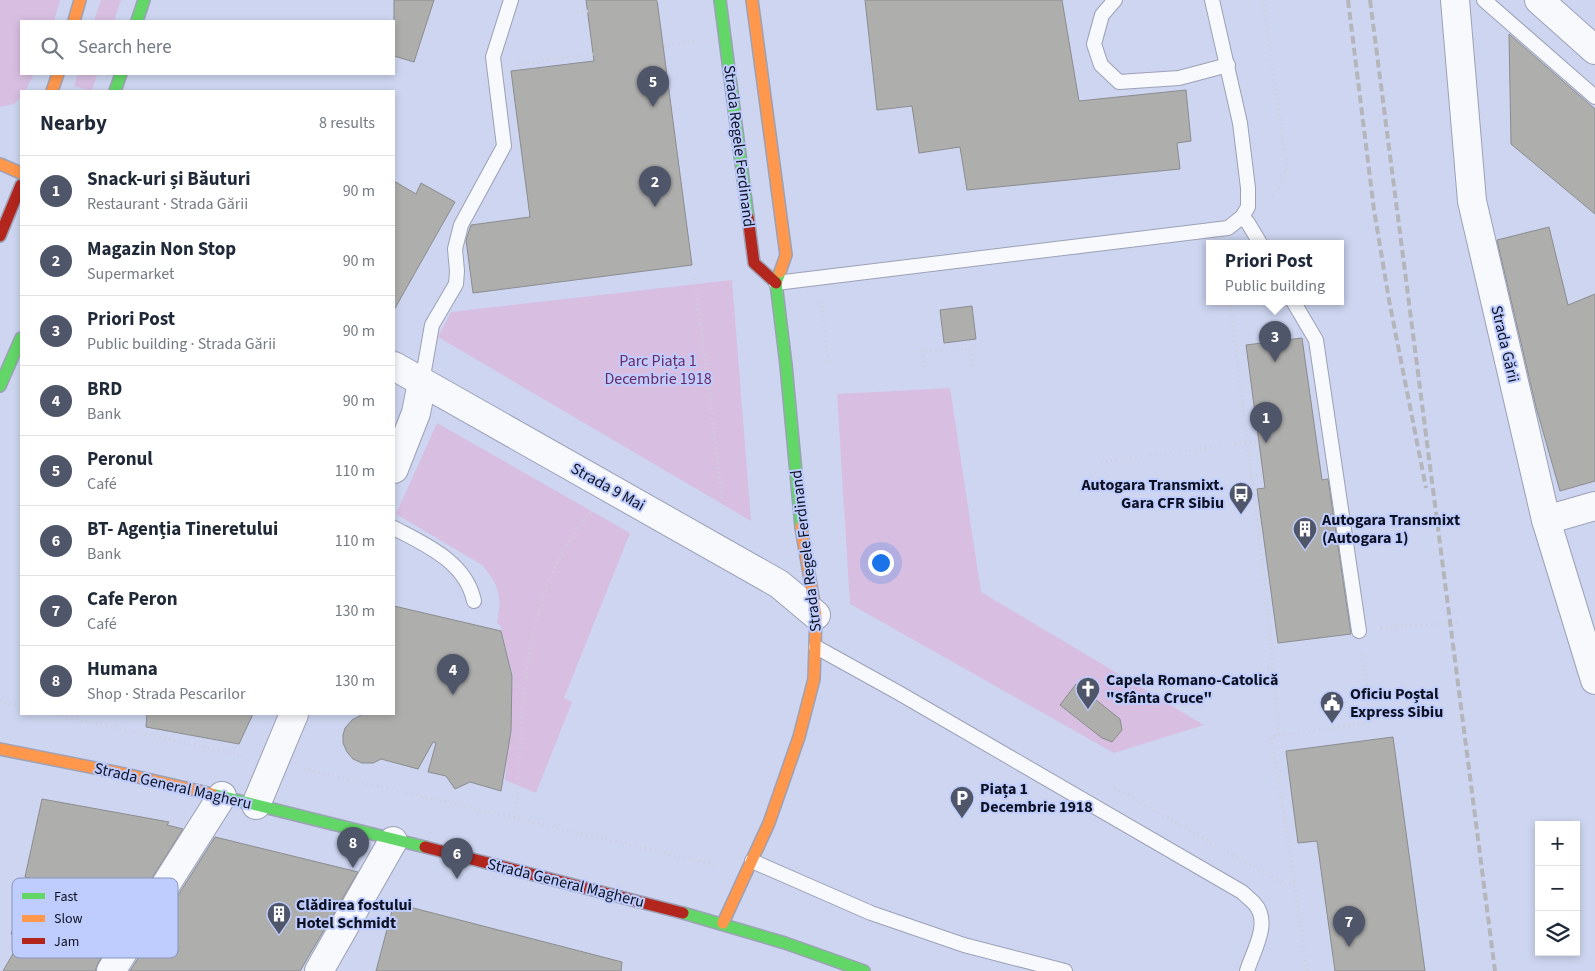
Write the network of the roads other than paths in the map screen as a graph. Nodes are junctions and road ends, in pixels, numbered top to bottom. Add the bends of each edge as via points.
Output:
1 (80, 0) edge
2 (144, 0) edge
3 (511, 0) edge
4 (720, 0) edge
5 (752, 0) edge
6 (1115, 0) edge
7 (1212, 0) edge
8 (1455, 0) edge
9 (1484, 0) edge
10 (1539, 0) edge
11 (74, 20) edge
12 (137, 20) edge
13 (1595, 50) edge
14 (1228, 65) junction
15 (58, 75) edge
16 (121, 75) edge
17 (52, 90) edge
18 (115, 90) edge
19 (1595, 97) edge
20 (0, 164) edge
21 (20, 173) edge
22 (20, 187) edge
23 (1245, 220) junction
24 (0, 236) edge
25 (1258, 240) edge
26 (776, 283) junction
27 (1295, 305) edge
28 (20, 340) edge
29 (395, 367) edge
30 (422, 382) junction
31 (0, 386) edge
32 (395, 466) edge
33 (1595, 506) edge
34 (1546, 520) junction
35 (395, 529) edge
36 (474, 601) dead end
37 (816, 616) junction
38 (1359, 631) road end
39 (816, 647) junction
40 (1595, 680) edge
41 (294, 715) edge
42 (0, 749) edge
43 (222, 796) junction
44 (256, 805) junction
45 (393, 840) junction
46 (749, 866) junction
47 (170, 878) edge
48 (723, 923) junction
49 (119, 958) edge
50 (111, 971) edge
51 (319, 971) edge
52 (864, 971) edge
53 (1064, 971) edge
54 (1247, 971) edge

1 - 11 street
2 - 12 street
3 - 30 lane via 493,57 504,146 461,225 455,248 456,284 432,325
4 - 26 street, Strada Regele Ferdinand via 753,258 754,263
5 - 26 street, Strada Regele Ferdinand via 786,255
6 - 14 lane via 1102,15 1094,44 1101,66 1119,82 1179,78
7 - 14 lane
8 - 34 street, Strada Gării via 1472,201
9 - 19 lane
10 - 13 street
14 - 23 lane via 1240,123 1248,188
15 - 17 street
16 - 18 street
20 - 21 street
22 - 24 street
23 - 25 lane
23 - 26 lane via 1228,228
26 - 37 street, Strada Regele Ferdinand via 802,534
27 - 38 lane via 1316,340
28 - 31 street
29 - 30 street, Strada 9 Mai
30 - 32 street via 416,413
30 - 37 street, Strada 9 Mai via 779,584
33 - 34 street
34 - 40 street, Strada Gării
35 - 36 lane via 435,550 458,568 472,589
37 - 39 street, Strada Regele Ferdinand
39 - 46 street, Strada Regele Ferdinand via 814,679 799,737 769,823
39 - 54 lane via 1242,892 1256,904 1262,922
41 - 44 street
42 - 43 street, Strada General Magheru
43 - 44 street, Strada General Magheru
43 - 47 street
44 - 45 street, Strada General Magheru
45 - 48 street, Strada General Magheru
45 - 51 street
46 - 48 street, Strada Regele Ferdinand
46 - 53 lane via 964,945
48 - 52 street, Strada General Magheru
49 - 50 street

